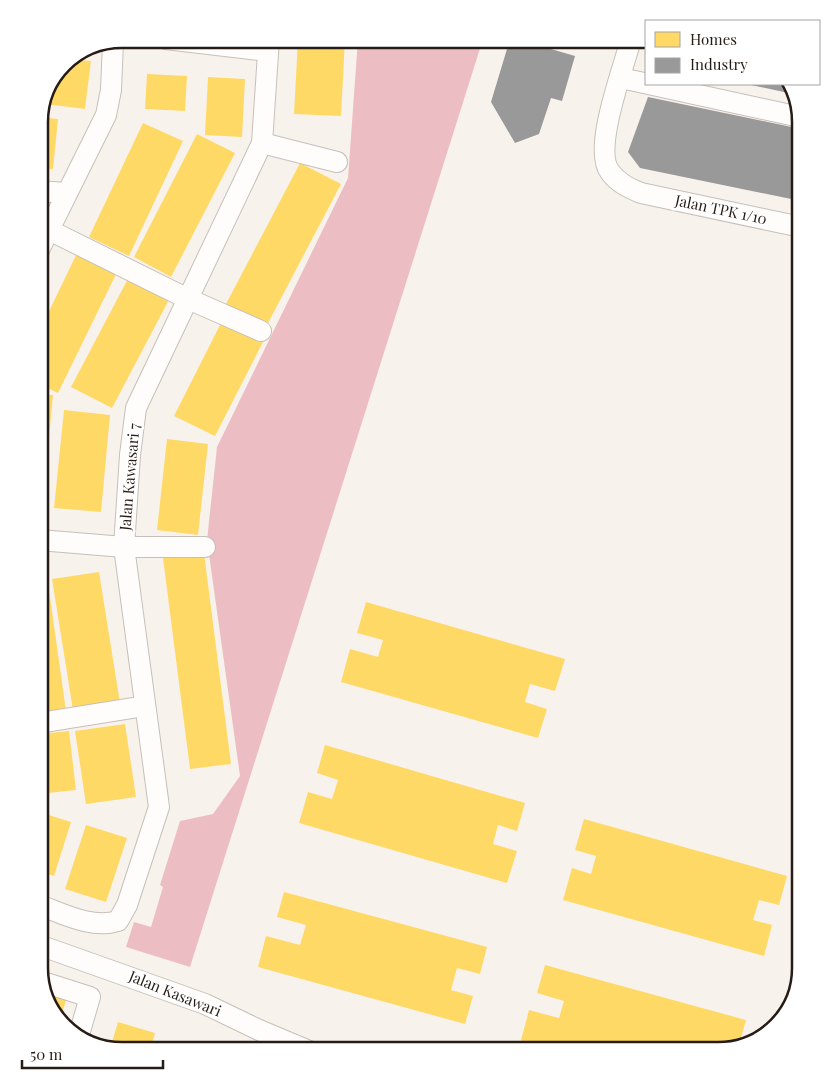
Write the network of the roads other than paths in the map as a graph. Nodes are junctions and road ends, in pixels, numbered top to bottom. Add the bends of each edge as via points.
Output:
1 (269, 47) edge
2 (113, 48) edge
3 (629, 48) edge
4 (621, 78) junction
5 (645, 83) edge
6 (653, 85) edge
7 (792, 115) edge
8 (262, 143) junction
9 (337, 162) dead end
10 (48, 191) edge
11 (66, 193) junction
12 (792, 225) edge
13 (48, 230) joint
14 (186, 298) junction
15 (261, 331) dead end
16 (48, 541) edge
17 (124, 547) junction
18 (206, 547) dead end
19 (145, 706) junction
20 (47, 723) edge
21 (47, 908) edge
22 (47, 948) edge
23 (49, 984) edge
24 (80, 1030) edge
25 (288, 1042) edge

1 - 8 street, Jalan Kawasari 7
2 - 11 street via 106,115
3 - 4 street, Jalan TPK 1/10
4 - 5 street
4 - 12 street, Jalan TPK 1/10 via 606,128 604,152 608,171 622,184 641,194
6 - 7 street
8 - 9 street
8 - 14 street, Jalan Kawasari 7
10 - 11 street
11 - 13 street
13 - 14 street
14 - 15 street
14 - 17 street, Jalan Kawasari 7 via 136,408
16 - 17 street
17 - 18 street
17 - 19 street, Jalan Kawasari 7
19 - 20 street
19 - 21 street, Jalan Kawasari 7 via 159,807 127,905 118,920 105,925
22 - 25 street, Jalan Kasawari via 204,1004
23 - 24 street via 90,997

